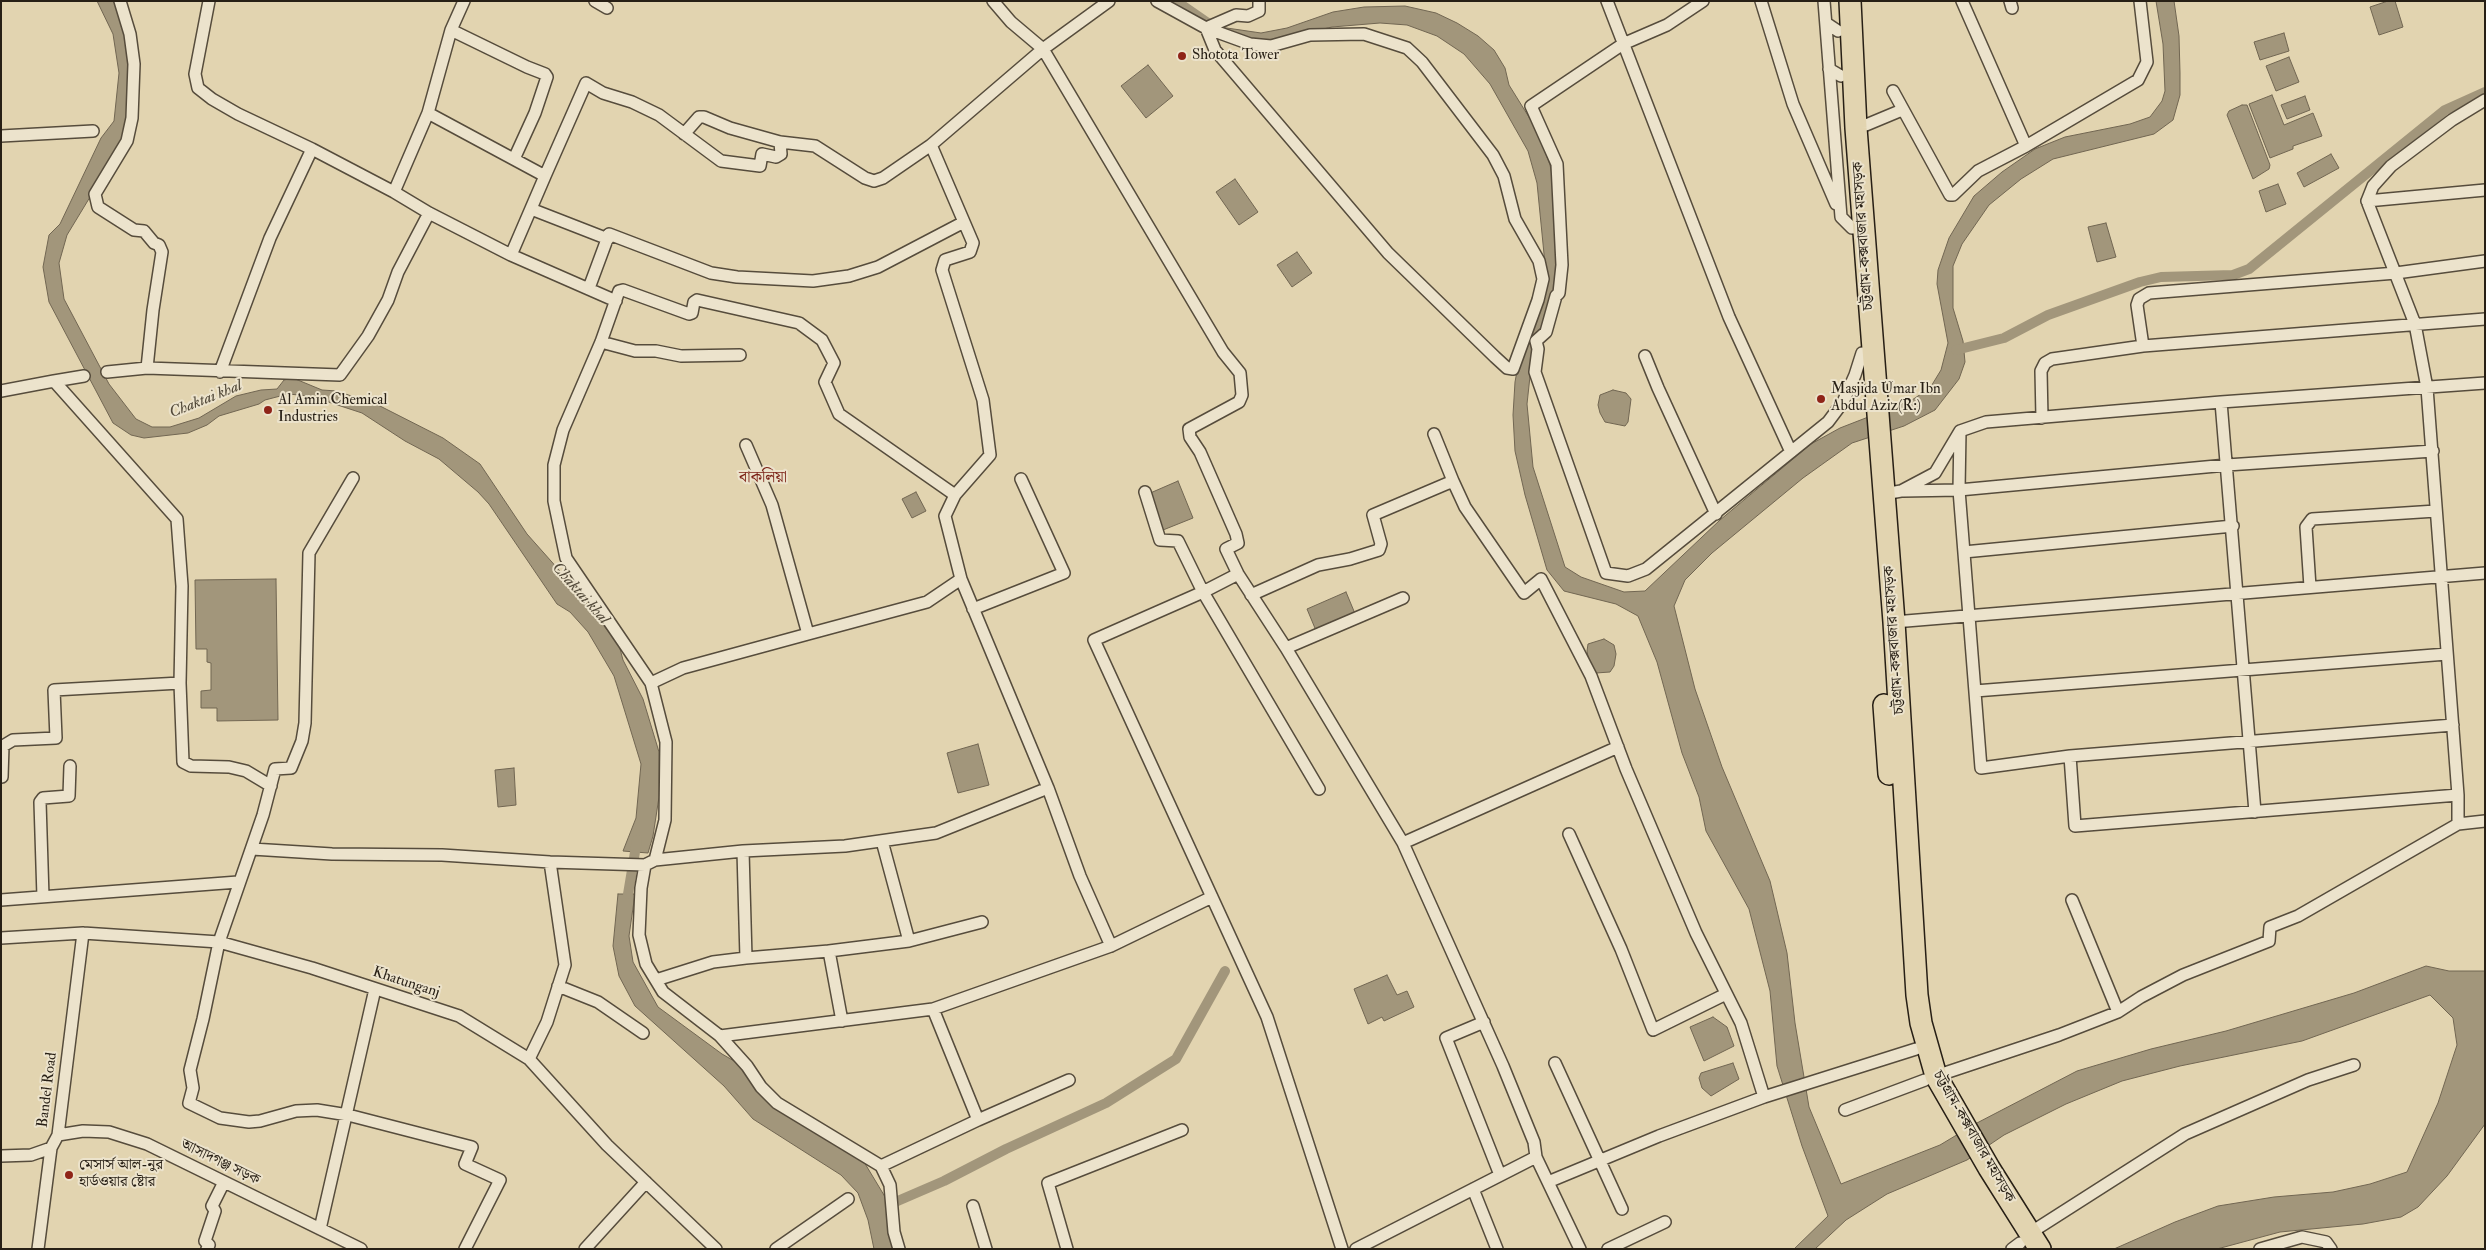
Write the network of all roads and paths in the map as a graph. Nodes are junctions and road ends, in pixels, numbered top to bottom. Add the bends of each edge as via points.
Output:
1 (120, 1) edge
2 (210, 1) edge
3 (464, 1) edge
4 (595, 1) edge
5 (993, 1) edge
6 (1110, 1) edge
7 (1157, 1) edge
8 (1259, 1) edge
9 (1607, 1) edge
10 (1703, 1) edge
11 (1761, 1) edge
12 (1824, 1) edge
13 (1835, 1) edge
14 (1850, 1) edge
15 (1858, 1) edge
16 (1962, 1) edge
17 (2140, 1) edge
18 (607, 8) dead end
19 (1832, 27) junction
20 (1206, 28) junction
21 (451, 30) junction
22 (1622, 44) junction
23 (1044, 49) junction
24 (1850, 71) junction
25 (1893, 91) dead end
26 (2485, 100) edge
27 (1902, 110) junction
28 (428, 113) junction
29 (1866, 124) junction
30 (93, 130) dead end
31 (684, 134) junction
32 (1, 136) edge
33 (780, 142) junction
34 (931, 146) junction
35 (2026, 146) junction
36 (312, 149) junction
37 (514, 159) junction
38 (545, 176) junction
39 (2485, 190) edge
40 (394, 192) junction
41 (2367, 201) junction
42 (531, 209) junction
43 (429, 213) junction
44 (964, 222) junction
45 (1852, 224) junction
46 (608, 239) junction
47 (511, 255) junction
48 (2485, 261) edge
49 (2396, 273) junction
50 (589, 288) junction
51 (616, 301) junction
52 (2485, 319) edge
53 (2415, 324) junction
54 (601, 342) junction
55 (2143, 346) junction
56 (1862, 353) junction
57 (740, 355) dead end
58 (1645, 356) dead end
59 (148, 368) junction
60 (107, 372) dead end
61 (220, 372) junction
62 (84, 376) dead end
63 (1869, 379) junction
64 (54, 381) junction
65 (2485, 383) edge
66 (2427, 388) junction
67 (1, 391) edge
68 (2221, 402) junction
69 (2042, 418) junction
70 (1960, 431) junction
71 (1434, 434) dead end
72 (746, 445) dead end
73 (2432, 451) junction
74 (1791, 452) junction
75 (2227, 465) junction
76 (1875, 467) junction
77 (353, 478) dead end
78 (1021, 479) dead end
79 (1453, 481) junction
80 (1959, 490) junction
81 (1145, 492) dead end
82 (1893, 492) junction
83 (955, 495) junction
84 (2436, 512) junction
85 (1716, 514) junction
86 (2233, 526) junction
87 (1964, 552) junction
88 (2485, 573) edge
89 (1238, 574) junction
90 (2441, 577) junction
91 (961, 579) junction
92 (2310, 587) junction
93 (1203, 592) junction
94 (2239, 592) junction
95 (1252, 595) junction
96 (1403, 598) dead end
97 (973, 609) junction
98 (1969, 617) junction
99 (1894, 622) junction
100 (808, 634) junction
101 (1286, 648) junction
102 (2447, 654) junction
103 (2245, 670) junction
104 (180, 683) junction
105 (651, 683) junction
106 (1975, 691) junction
107 (2453, 725) junction
108 (2250, 741) junction
109 (1618, 747) junction
110 (2070, 756) junction
111 (70, 766) dead end
112 (2, 777) edge
113 (271, 786) junction
114 (1048, 788) junction
115 (1319, 789) dead end
116 (2458, 796) junction
117 (1898, 798) junction
118 (2255, 812) junction
119 (2485, 822) edge
120 (2458, 824) junction
121 (1569, 834) dead end
122 (882, 841) junction
123 (1403, 843) junction
124 (252, 850) junction
125 (743, 852) junction
126 (550, 862) junction
127 (646, 863) junction
128 (238, 882) junction
129 (43, 897) junction
130 (1212, 897) junction
131 (1, 900) edge
132 (2072, 900) dead end
133 (982, 922) dead end
134 (83, 933) junction
135 (1, 938) edge
136 (909, 941) junction
137 (219, 942) junction
138 (1111, 946) junction
139 (829, 951) junction
140 (746, 958) junction
141 (656, 980) junction
142 (558, 986) junction
143 (375, 989) junction
144 (1726, 994) junction
145 (933, 1009) junction
146 (2118, 1012) junction
147 (842, 1021) junction
148 (1484, 1022) junction
149 (643, 1033) dead end
150 (720, 1036) junction
151 (1916, 1049) junction
152 (529, 1059) junction
153 (1555, 1063) dead end
154 (2354, 1065) dead end
155 (1930, 1078) junction
156 (1069, 1080) dead end
157 (1764, 1097) junction
158 (1845, 1110) dead end
159 (348, 1115) junction
160 (978, 1120) junction
161 (1182, 1130) dead end
162 (58, 1135) junction
163 (51, 1148) junction
164 (1, 1156) edge
165 (1536, 1157) junction
166 (1599, 1162) junction
167 (881, 1166) junction
168 (1500, 1175) junction
169 (224, 1182) junction
170 (646, 1182) junction
171 (1548, 1182) junction
172 (1474, 1189) junction
173 (848, 1199) dead end
174 (973, 1206) dead end
175 (1622, 1210) dead end
176 (1665, 1222) dead end
177 (320, 1229) junction
178 (2025, 1244) edge
179 (38, 1249) edge
180 (207, 1249) edge
181 (361, 1249) edge
182 (465, 1249) edge
183 (585, 1249) edge
184 (716, 1249) edge
185 (776, 1249) edge
186 (899, 1249) edge
187 (986, 1249) edge
188 (1067, 1249) edge
189 (1342, 1249) edge
190 (1356, 1249) edge
191 (1497, 1249) edge
192 (1580, 1249) edge
193 (1608, 1249) edge
194 (2260, 1249) edge
195 (2331, 1249) edge

1 - 59 street via 130,34 134,64 132,118 127,142 95,194 98,207 134,230 144,232 162,252
2 - 36 street via 196,68 198,88 238,114
3 - 21 street
4 - 18 street
5 - 23 street via 1011,22
6 - 23 street
7 - 20 street
8 - 20 street via 1259,11 1248,16 1236,15
9 - 22 street
10 - 22 street via 1666,25
11 - 45 street via 1793,104
12 - 19 street
13 - 19 highway, চট্টগ্রাম-কক্সবাজার মহাসড়ক
14 - 24 highway, চট্টগ্রাম-কক্সবাজার মহাসড়ক
15 - 24 street
16 - 35 street
17 - 35 street via 2147,62 2138,80
19 - 24 highway, চট্টগ্রাম-কক্সবাজার মহাসড়ক
20 - 20 street via 1214,50 1388,253 1495,357 1513,369 1540,293 1543,279 1539,261 1515,219 1504,176 1493,155 1422,62 1408,48 1364,34 1310,35 1271,46 1250,44
21 - 28 street
21 - 37 street via 547,77
22 - 74 street via 1729,316
22 - 85 street via 1531,106 1557,164 1562,265 1560,293 1556,296 1546,332 1536,341 1535,372 1606,573 1628,576 1646,569
23 - 34 street
23 - 89 street via 1224,352 1240,373 1242,395 1239,402 1189,429 1236,534 1238,543 1226,549
24 - 29 street
24 - 45 highway, চট্টগ্রাম-কক্সবাজার মহাসড়ক
24 - 45 street
25 - 27 street
26 - 41 street via 2452,120 2391,166 2373,186
27 - 29 street
27 - 35 street via 1951,196 1978,171
28 - 37 street
28 - 40 street
29 - 45 street via 1872,209 1870,219
30 - 32 street
31 - 33 street via 699,117 704,117
31 - 33 street via 721,161 758,167 762,154 778,157
31 - 38 street via 658,115 586,83
33 - 34 street via 816,146 874,181
34 - 44 street
36 - 40 street
36 - 61 street via 270,238
37 - 38 street
38 - 42 street
39 - 41 street
40 - 43 street
41 - 49 street
42 - 46 street
42 - 47 street
43 - 47 street
43 - 61 street via 395,278 388,300 342,373 335,376
44 - 46 street via 878,267 849,276 814,281 711,273 611,234
44 - 83 street via 973,247 970,252 945,260 942,270 983,400 990,454
45 - 56 highway, চট্টগ্রাম-কক্সবাজার মহাসড়ক
45 - 63 highway, চট্টগ্রাম-কক্সবাজার মহাসড়ক
46 - 50 street
47 - 50 street
48 - 49 street
49 - 53 street
49 - 55 street via 2149,293 2139,299 2137,305
50 - 51 street
51 - 54 street
51 - 83 street via 619,291 623,290 689,314 697,300 799,323 822,340 834,363 825,382 839,414
52 - 53 street
53 - 55 street
53 - 66 street
54 - 57 street via 636,351 681,356
54 - 105 street via 564,430 554,465 554,501 566,558
55 - 69 street via 2052,359 2045,363 2041,371
56 - 63 highway, চট্টগ্রাম-কক্সবাজার মহাসড়ক
56 - 74 street via 1843,402 1828,422
58 - 85 street
59 - 60 street
59 - 61 street
62 - 64 street
63 - 76 highway, চট্টগ্রাম-কক্সবাজার মহাসড়ক
64 - 67 street
64 - 104 street via 177,520 182,586
65 - 66 street
66 - 68 street
66 - 73 street
68 - 69 street
68 - 75 street
69 - 70 street via 1986,422
70 - 80 street
70 - 82 street via 1935,473
71 - 79 street
72 - 100 street via 772,505
73 - 75 street
73 - 84 street
74 - 85 street
75 - 80 street
75 - 86 street
76 - 82 highway, চট্টগ্রাম-কক্সবাজার মহাসড়ক
76 - 117 highway, চট্টগ্রাম-কক্সবাজার মহাসড়ক via 1880,624
77 - 113 street via 309,553 305,723 299,753 291,768 275,769
78 - 97 street via 1064,573
79 - 95 street via 1373,515 1381,544 1379,550 1318,565
79 - 109 street via 1465,506 1524,593 1541,579 1590,676
80 - 82 street
80 - 87 street
81 - 93 street via 1160,540 1178,541
82 - 99 highway, চট্টগ্রাম-কক্সবাজার মহাসড়ক
83 - 91 street via 945,516
84 - 90 street
84 - 92 street via 2312,519 2306,527
86 - 87 street
86 - 94 street
87 - 98 street
88 - 90 street
89 - 93 street
89 - 95 street
90 - 92 street
90 - 102 street
91 - 97 street
91 - 100 street via 926,602
92 - 94 street
93 - 115 street
93 - 130 street via 1094,640
94 - 98 street
94 - 103 street
95 - 101 street
96 - 101 street
97 - 114 street
98 - 99 street
98 - 106 street
99 - 117 highway, চট্টগ্রাম-কক্সবাজার মহাসড়ক
100 - 105 street via 683,668
101 - 123 street
102 - 103 street
102 - 107 street
103 - 106 street
103 - 108 street
104 - 112 street via 54,690 56,738 13,740 4,746
104 - 113 street via 184,762 190,766 246,771
105 - 127 street via 666,742 665,820
106 - 110 street via 1981,768
107 - 108 street
107 - 116 street
108 - 110 street
108 - 118 street
109 - 123 street
109 - 144 street via 1696,933
110 - 118 street via 2075,826
111 - 129 street via 69,796 43,798 40,802
113 - 124 street
114 - 122 street via 936,833
114 - 138 street via 1080,876
116 - 118 street
116 - 120 street
117 - 151 highway, চট্টগ্রাম-কক্সবাজার মহাসড়ক via 1904,994
117 - 155 highway, চট্টগ্রাম-কক্সবাজার মহাসড়ক via 1916,995
119 - 120 street
120 - 146 street via 2298,916 2270,927 2269,941 2183,975
121 - 144 street via 1622,949 1653,1030
122 - 125 street
122 - 136 street
123 - 148 street
124 - 126 street via 442,855
124 - 128 street
125 - 127 street
125 - 140 street
126 - 127 street
126 - 142 street via 565,964
127 - 141 street via 641,888 639,935 646,964
128 - 129 street
128 - 137 street
129 - 131 street
130 - 138 street
130 - 189 street via 1267,1016
132 - 146 street
133 - 136 street
134 - 135 street, Khatunganj
134 - 137 street, Khatunganj
134 - 162 street, Bandel Road
136 - 139 street
137 - 143 street, Khatunganj
137 - 159 street via 190,1070 193,1088 189,1103 220,1118 249,1122 296,1110
138 - 145 street
139 - 140 street
139 - 147 street
140 - 141 street via 713,962
141 - 150 street via 663,992
142 - 149 street via 598,1002
142 - 152 street via 547,1022
143 - 152 street, Khatunganj via 459,1016
143 - 159 street
144 - 157 street via 1741,1024
145 - 147 street
145 - 160 street
146 - 155 street via 2059,1036
147 - 150 street
148 - 165 street via 1534,1142
148 - 168 street via 1446,1038
150 - 167 street via 777,1103
151 - 155 highway, চট্টগ্রাম-কক্সবাজার মহাসড়ক
151 - 157 street
152 - 170 street, Khatunganj via 607,1145
153 - 166 street
154 - 178 street via 2308,1080 2185,1134
155 - 158 street
155 - 178 highway, চট্টগ্রাম-কক্সবাজার মহাসড়ক
156 - 160 street
157 - 166 street
159 - 177 street
159 - 182 street via 472,1147 465,1164 500,1180
160 - 167 street
161 - 188 street via 1048,1183
162 - 163 street, Bandel Road
162 - 169 street, আসাদগঞ্জ সড়ক via 83,1131 109,1132 148,1144
163 - 164 street via 31,1154
163 - 179 street, Bandel Road
165 - 168 street
165 - 171 street
166 - 171 street
166 - 175 street
167 - 186 street via 890,1185 894,1232
168 - 172 street
169 - 177 street, আসাদগঞ্জ সড়ক
169 - 180 street via 212,1206 215,1211 205,1241 209,1245
170 - 183 street
170 - 184 street, Khatunganj
171 - 192 street
172 - 190 street
172 - 191 street
173 - 185 street
174 - 187 street
176 - 193 street
177 - 181 street, আসাদগঞ্জ সড়ক
194 - 195 street via 2302,1237 2326,1242

